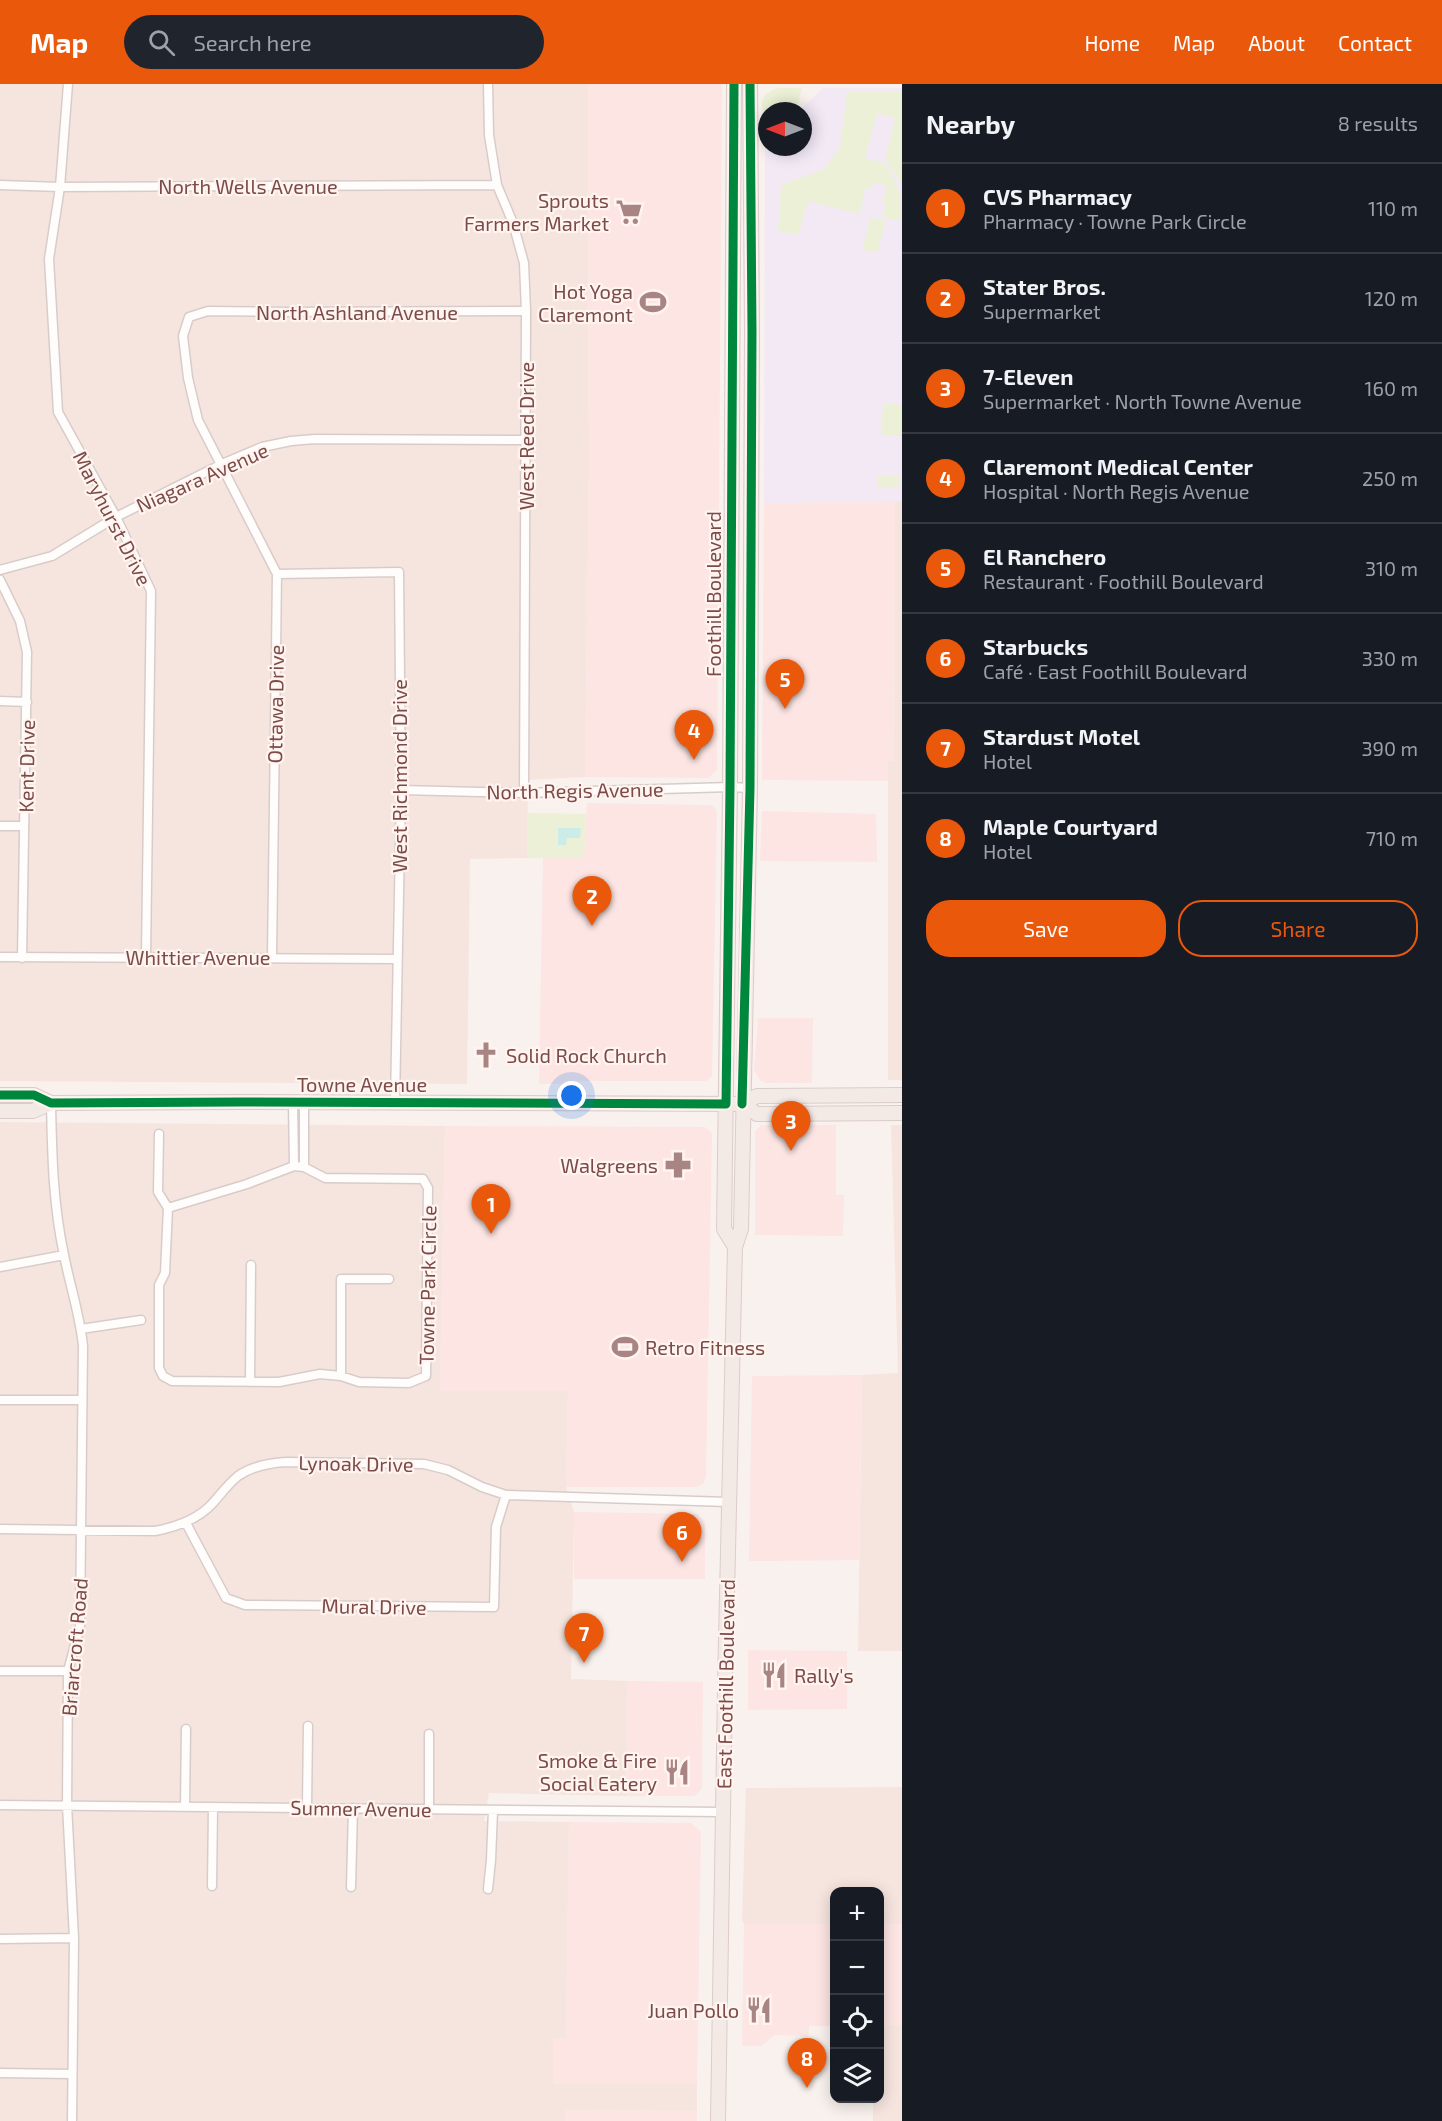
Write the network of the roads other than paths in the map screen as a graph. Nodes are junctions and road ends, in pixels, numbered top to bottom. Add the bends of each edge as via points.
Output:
1 (68, 84) edge
2 (488, 84) edge
3 (734, 84) edge
4 (750, 84) edge
5 (0, 185) edge
6 (497, 185) junction
7 (60, 187) junction
8 (526, 311) junction
9 (189, 317) joint
10 (526, 440) junction
11 (222, 464) junction
12 (116, 517) junction
13 (0, 570) edge
14 (277, 574) junction
15 (0, 580) edge
16 (0, 701) edge
17 (27, 702) junction
18 (730, 787) junction
19 (750, 788) junction
20 (401, 790) junction
21 (524, 793) junction
22 (0, 826) edge
23 (24, 826) junction
24 (0, 957) edge
25 (146, 957) junction
26 (272, 957) junction
27 (22, 958) junction
28 (396, 959) junction
29 (0, 1095) edge
30 (902, 1095) edge
31 (299, 1102) junction
32 (395, 1102) junction
33 (51, 1103) junction
34 (726, 1104) junction
35 (742, 1104) junction
36 (0, 1111) edge
37 (902, 1113) edge
38 (159, 1134) dead end
39 (294, 1166) junction
40 (304, 1167) junction
41 (168, 1208) junction
42 (735, 1247) junction
43 (64, 1255) junction
44 (251, 1265) dead end
45 (0, 1268) edge
46 (389, 1280) dead end
47 (141, 1320) dead end
48 (81, 1329) junction
49 (341, 1376) junction
50 (250, 1382) junction
51 (0, 1400) edge
52 (82, 1400) junction
53 (506, 1495) junction
54 (728, 1502) junction
55 (186, 1523) junction
56 (0, 1529) edge
57 (81, 1530) junction
58 (0, 1671) edge
59 (68, 1671) junction
60 (308, 1726) dead end
61 (186, 1729) dead end
62 (429, 1734) dead end
63 (0, 1805) edge
64 (67, 1805) junction
65 (185, 1807) junction
66 (213, 1807) junction
67 (307, 1808) junction
68 (353, 1808) junction
69 (429, 1809) junction
70 (493, 1810) junction
71 (722, 1812) junction
72 (212, 1886) dead end
73 (351, 1887) dead end
74 (488, 1889) dead end
75 (0, 1938) edge
76 (74, 1938) junction
77 (0, 2073) edge
78 (72, 2074) junction
79 (72, 2121) edge
80 (718, 2121) edge

1 - 7 street, Maryhurst Drive
2 - 6 street, West Reed Drive via 489,135
3 - 18 main road, Foothill Boulevard
4 - 19 main road, Foothill Boulevard
5 - 7 street, North Wells Avenue
6 - 7 street, North Wells Avenue
6 - 8 street, West Reed Drive via 524,263
7 - 12 street, Maryhurst Drive via 49,259 58,412
8 - 9 street, North Ashland Avenue via 208,310
8 - 10 street, West Reed Drive
9 - 11 street, Ottawa Drive via 183,336 188,378 198,420
10 - 11 street, Niagara Avenue via 291,441 262,447
10 - 21 street, West Reed Drive
11 - 12 street, Niagara Avenue
11 - 14 street, Ottawa Drive
12 - 13 street, Niagara Avenue via 52,556
12 - 25 street, Maryhurst Drive via 151,591
14 - 20 street, West Richmond Drive via 399,572
14 - 26 street, Ottawa Drive
15 - 17 street, Kent Drive via 20,621 27,652
16 - 17 street
17 - 23 street, Kent Drive
18 - 19 street, North Regis Avenue
18 - 21 street, North Regis Avenue
18 - 34 main road, Foothill Boulevard
19 - 35 main road, Foothill Boulevard
20 - 21 street, North Regis Avenue
20 - 28 street, West Richmond Drive
22 - 23 street
23 - 27 street, Kent Drive
24 - 27 street, Whittier Avenue
25 - 26 street, Whittier Avenue
25 - 27 street, Whittier Avenue
26 - 28 street, Whittier Avenue
28 - 32 street, West Richmond Drive
29 - 33 main road, Towne Avenue via 34,1095
30 - 35 main road, Towne Avenue via 757,1096
31 - 32 main road, Towne Avenue
31 - 33 main road, Towne Avenue
31 - 39 street
31 - 40 street
32 - 34 main road, Towne Avenue
33 - 36 main road, Towne Avenue via 33,1111
33 - 43 street, Briarcroft Road via 52,1183
34 - 35 main road, Towne Avenue
34 - 42 main road, East Foothill Boulevard via 724,1229
35 - 37 main road via 757,1114
35 - 42 main road, East Foothill Boulevard via 741,1229
38 - 41 street via 158,1192
39 - 40 street, Towne Park Circle
39 - 41 street, Towne Park Circle
40 - 49 street, Towne Park Circle via 325,1178 423,1179 428,1188 426,1376 409,1383 359,1382
41 - 50 street, Towne Park Circle via 165,1273 159,1285 159,1368 172,1381
42 - 54 main road, East Foothill Boulevard
43 - 45 street
43 - 48 street, Briarcroft Road
44 - 50 street
46 - 49 street via 341,1280
47 - 48 street
48 - 52 street, Briarcroft Road
49 - 50 street, Towne Park Circle via 320,1374 279,1382
51 - 52 street
52 - 57 street, Briarcroft Road
53 - 54 street, Lynoak Drive
53 - 55 street, Lynoak Drive via 424,1464 270,1463 240,1475 211,1506
53 - 55 street, Mural Drive via 496,1527 494,1607 245,1605 226,1598
54 - 71 main road, East Foothill Boulevard
55 - 57 street, Lynoak Drive via 155,1531
56 - 57 street, Lynoak Drive
57 - 59 street, Briarcroft Road via 80,1626
58 - 59 street
59 - 64 street, Briarcroft Road
60 - 67 street
61 - 65 street
62 - 69 street
63 - 64 street, Sumner Avenue
64 - 65 street, Sumner Avenue
64 - 76 street, Briarcroft Road
65 - 66 street, Sumner Avenue
66 - 67 street, Sumner Avenue
66 - 72 street
67 - 68 street, Sumner Avenue
68 - 69 street, Sumner Avenue
68 - 73 street
69 - 70 street, Sumner Avenue
70 - 71 street, Sumner Avenue
70 - 74 street
71 - 80 main road, East Foothill Boulevard
75 - 76 street
76 - 78 street, Briarcroft Road
77 - 78 street
78 - 79 street, Briarcroft Road

